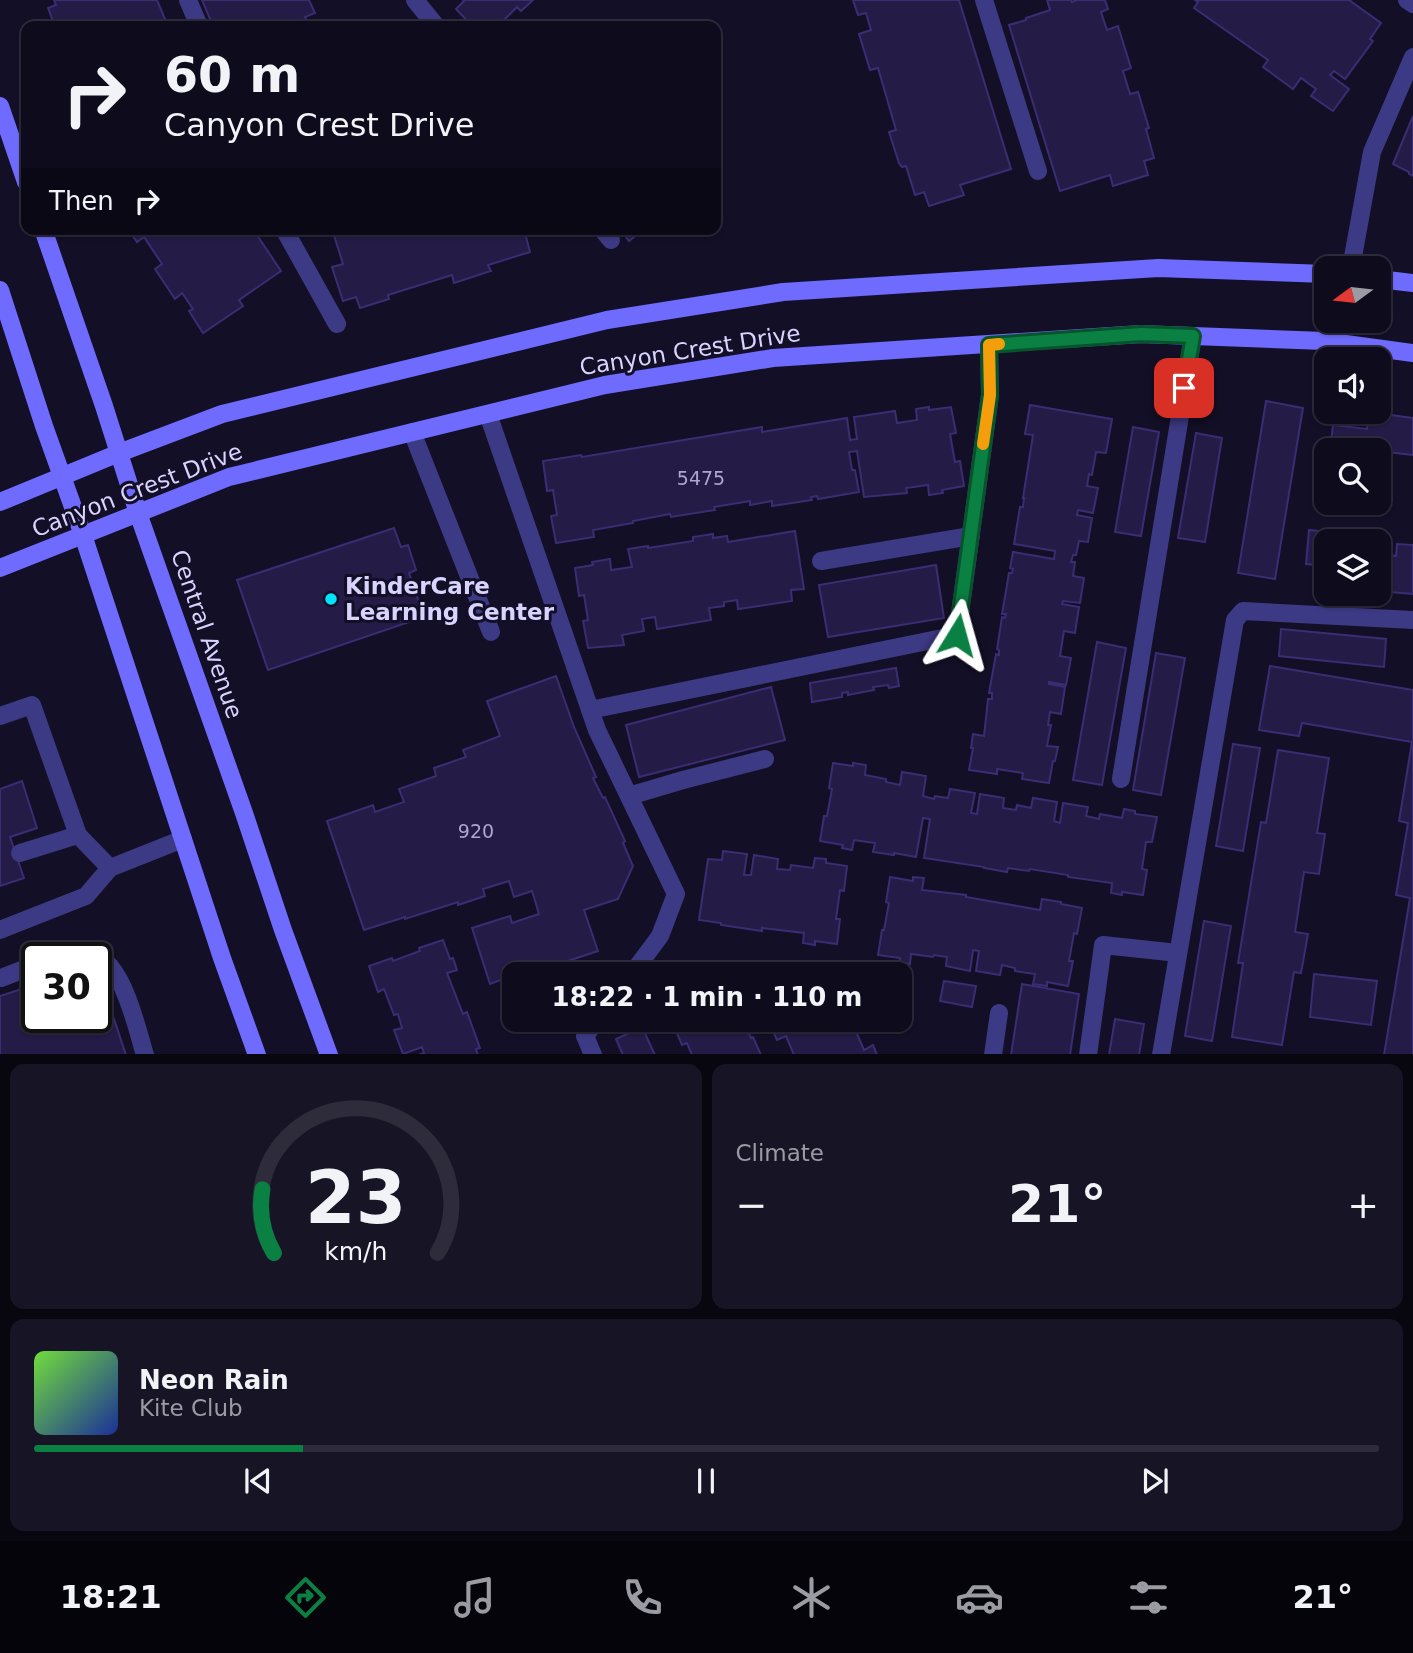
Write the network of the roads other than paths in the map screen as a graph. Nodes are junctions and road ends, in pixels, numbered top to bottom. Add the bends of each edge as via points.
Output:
1 (188, 0) edge
2 (415, 0) edge
3 (984, 0) edge
4 (1407, 0) edge
5 (1413, 4) edge
6 (197, 21) edge
7 (432, 21) edge
8 (1413, 57) edge
9 (0, 106) edge
10 (21, 167) edge
11 (1038, 172) dead end
12 (45, 235) edge
13 (287, 235) edge
14 (1353, 256) edge
15 (1314, 274) edge
16 (1391, 280) edge
17 (1413, 283) edge
18 (0, 290) edge
19 (337, 324) dead end
20 (1193, 336) junction
21 (989, 345) junction
22 (1413, 353) edge
23 (488, 414) junction
24 (412, 432) junction
25 (119, 453) junction
26 (62, 476) junction
27 (0, 502) edge
28 (138, 513) junction
29 (83, 535) junction
30 (971, 536) junction
31 (821, 561) dead end
32 (0, 568) edge
33 (1413, 620) edge
34 (491, 632) dead end
35 (590, 710) junction
36 (0, 716) edge
37 (765, 759) dead end
38 (1121, 779) dead end
39 (629, 796) junction
40 (78, 835) junction
41 (183, 839) junction
42 (20, 853) dead end
43 (110, 868) junction
44 (0, 930) edge
45 (1178, 953) junction
46 (641, 962) edge
47 (112, 968) edge
48 (21, 970) edge
49 (1, 978) edge
50 (999, 1013) dead end
51 (588, 1032) edge
52 (145, 1054) edge
53 (257, 1054) edge
54 (328, 1054) edge
55 (593, 1054) edge
56 (993, 1054) edge
57 (1088, 1054) edge
58 (1161, 1054) edge

1 - 6 street
2 - 7 street
3 - 11 street
4 - 5 street
8 - 14 street via 1372,152
9 - 10 main road
12 - 25 main road, Central Avenue
13 - 19 street
15 - 25 main road, Canyon Crest Drive via 1158,268 783,292 607,320 222,414
16 - 17 main road
18 - 26 main road
20 - 21 main road, Canyon Crest Drive via 1141,334
20 - 22 main road, Canyon Crest Drive via 1324,341
20 - 38 street
21 - 23 main road, Canyon Crest Drive via 774,358 605,385
21 - 30 street via 990,395
23 - 24 main road, Canyon Crest Drive
23 - 35 street
24 - 28 main road, Canyon Crest Drive via 229,477
24 - 34 street
25 - 26 main road, Canyon Crest Drive
25 - 28 main road, Central Avenue
26 - 27 main road, Canyon Crest Drive
26 - 29 main road
28 - 29 main road, Canyon Crest Drive
28 - 54 main road, Central Avenue
29 - 32 main road, Canyon Crest Drive
29 - 41 main road
30 - 31 street
30 - 35 street via 957,635
33 - 45 street via 1243,611 1235,620
35 - 39 street
36 - 40 street via 32,705
37 - 39 street
39 - 46 street via 676,894 660,936
40 - 42 street
40 - 43 street
41 - 43 street
41 - 53 main road
43 - 44 street via 86,896
45 - 57 street via 1103,946
45 - 58 street
47 - 52 street via 124,988
48 - 49 street
50 - 56 street
51 - 55 street via 585,1036

